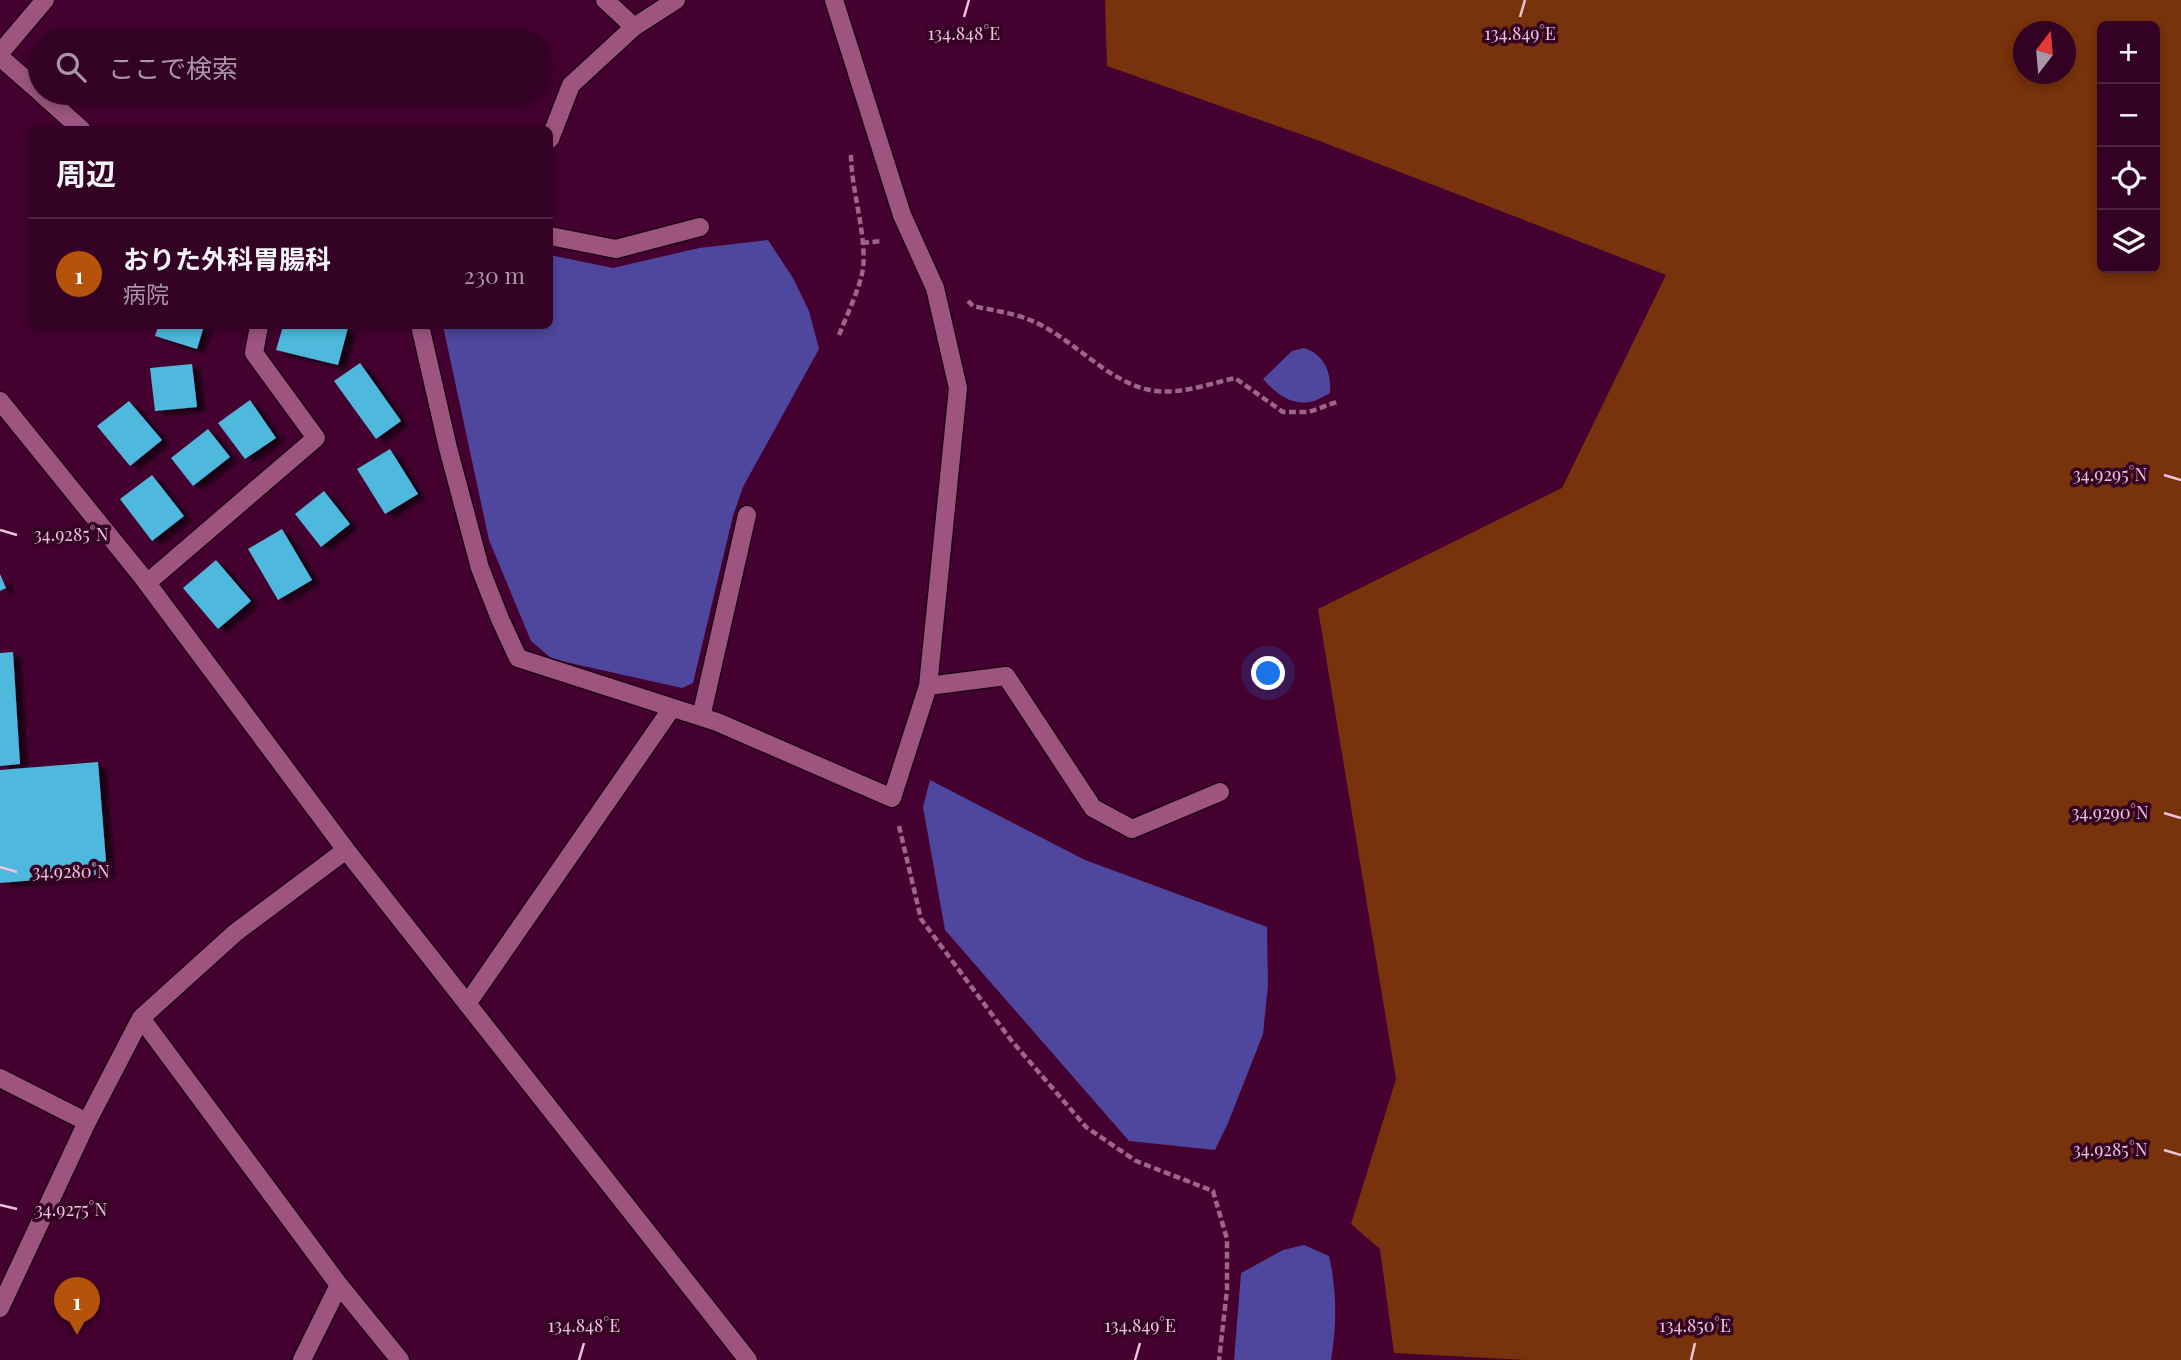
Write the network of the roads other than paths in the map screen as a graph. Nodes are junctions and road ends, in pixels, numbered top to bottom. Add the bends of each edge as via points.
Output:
1 (45, 0) edge
2 (605, 0) edge
3 (676, 0) edge
4 (834, 0) edge
5 (634, 27) junction
6 (0, 55) edge
7 (28, 82) edge
8 (54, 105) edge
9 (77, 126) edge
10 (553, 131) edge
11 (700, 227) dead end
12 (553, 237) edge
13 (258, 329) edge
14 (421, 330) dead end
15 (0, 401) edge
16 (747, 515) dead end
17 (147, 583) junction
18 (928, 686) junction
19 (672, 708) junction
20 (701, 717) junction
21 (1220, 792) dead end
22 (346, 850) junction
23 (467, 1004) junction
24 (141, 1018) junction
25 (0, 1078) edge
26 (88, 1122) junction
27 (339, 1285) junction
28 (0, 1308) edge
29 (302, 1360) edge
30 (400, 1360) edge
31 (748, 1360) edge

1 - 6 street
2 - 5 street
3 - 5 street
4 - 18 street via 902,215 935,288 958,388
5 - 10 street via 571,85
6 - 7 street
8 - 9 street
11 - 12 street via 616,249
13 - 17 street via 254,354 316,438
14 - 19 street via 480,568 518,658
15 - 17 street
16 - 20 street
17 - 22 street
18 - 20 street via 892,798
18 - 21 street via 1006,676 1093,808 1132,829
19 - 20 street
19 - 23 street
22 - 23 street
22 - 24 street via 235,933
23 - 31 street
24 - 26 street
24 - 27 street
25 - 26 street
26 - 28 street
27 - 29 street
27 - 30 street

